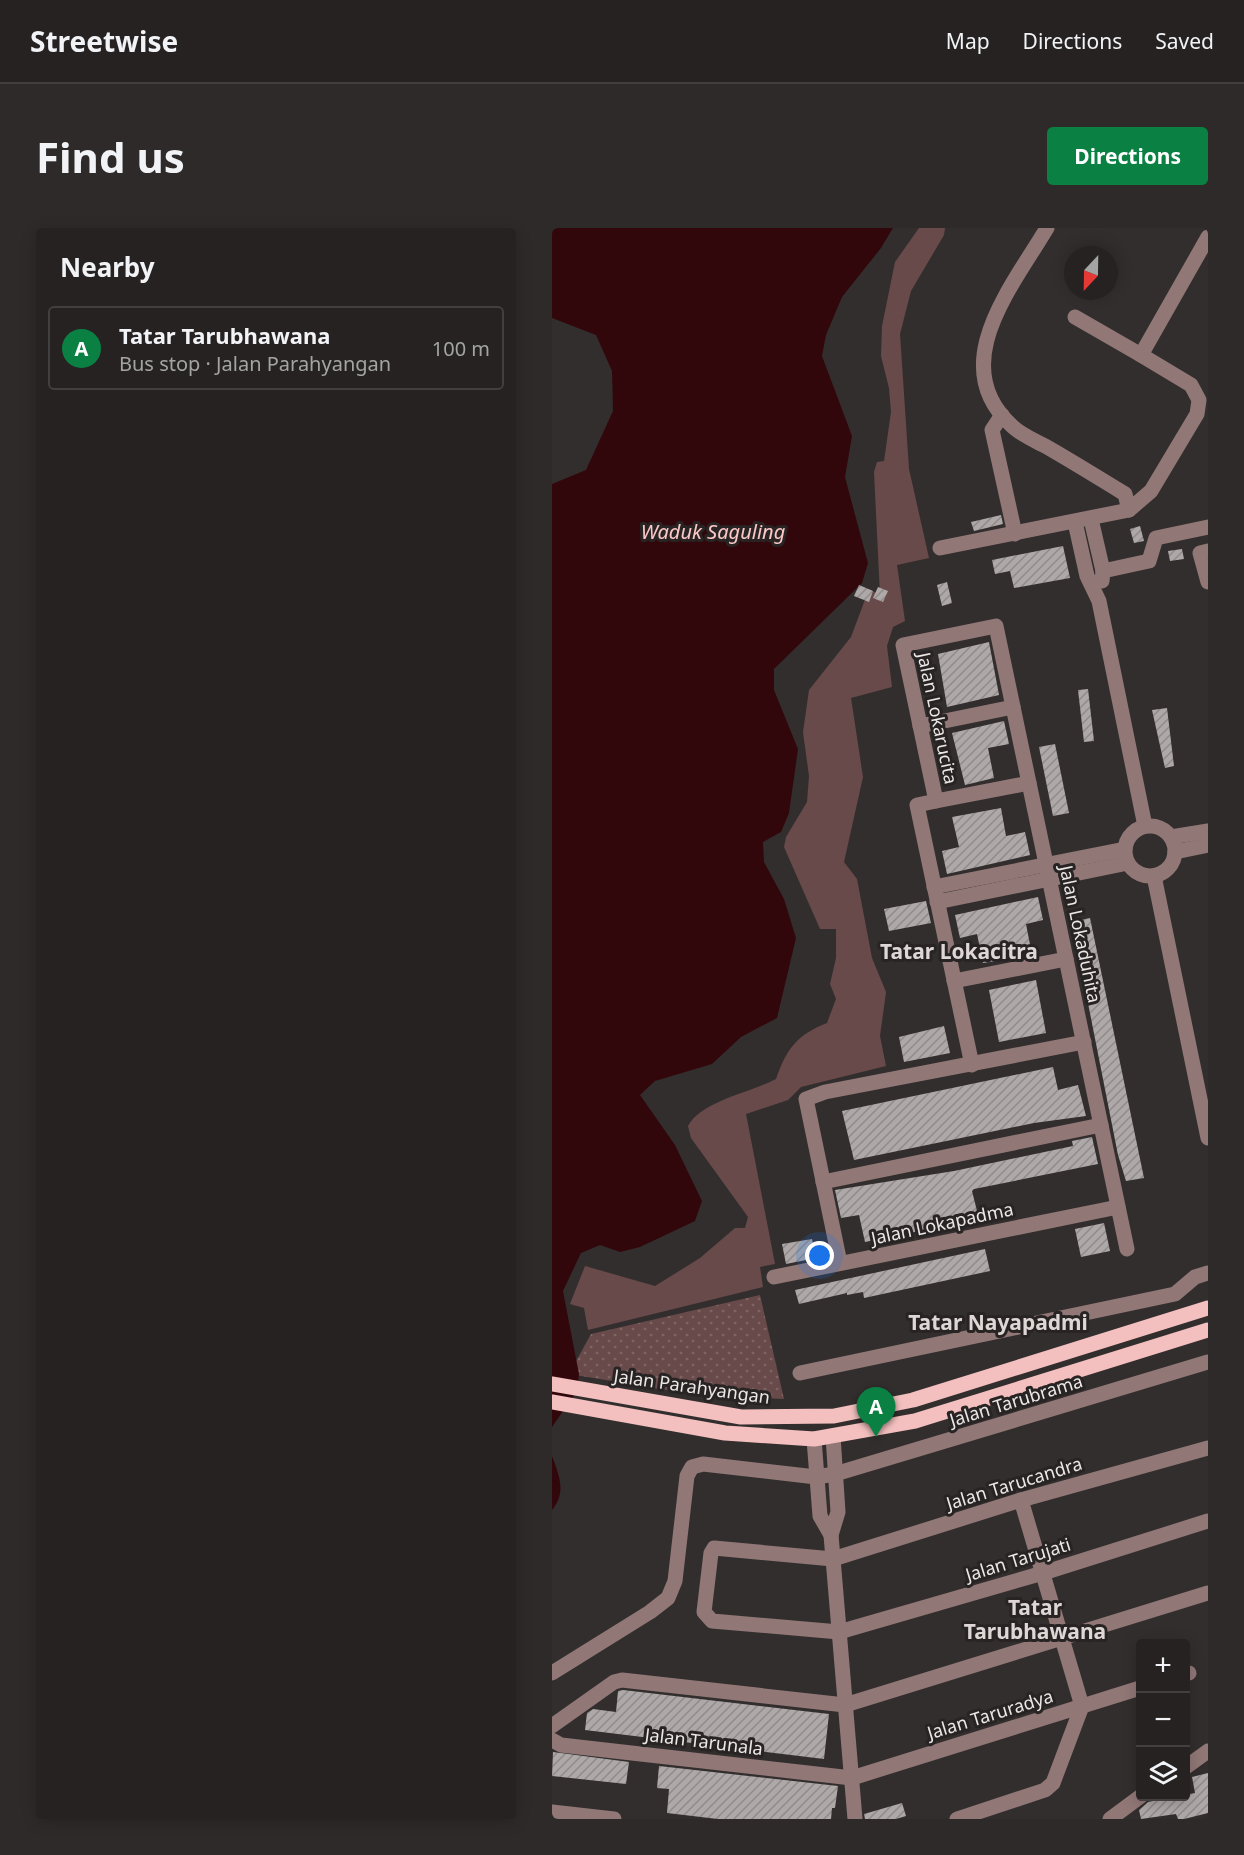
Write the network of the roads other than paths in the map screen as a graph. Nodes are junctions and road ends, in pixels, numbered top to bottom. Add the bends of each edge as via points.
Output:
1 (1047, 228) edge
2 (1208, 237) edge
3 (1075, 317) dead end
4 (1141, 355) junction
5 (1002, 415) junction
6 (1129, 510) junction
7 (1091, 519) junction
8 (1075, 522) junction
9 (1208, 527) edge
10 (1015, 534) junction
11 (940, 548) dead end
12 (1204, 552) edge
13 (1103, 572) junction
14 (1208, 582) edge
15 (1099, 601) junction
16 (996, 626) joint
17 (1013, 707) junction
18 (920, 726) junction
19 (1029, 783) junction
20 (936, 801) junction
21 (1145, 826) junction
22 (1208, 831) edge
23 (1173, 845) junction
24 (1208, 845) edge
25 (1126, 856) junction
26 (1048, 871) junction
27 (1154, 876) junction
28 (936, 894) junction
29 (1066, 958) junction
30 (954, 981) junction
31 (1084, 1042) junction
32 (972, 1065) junction
33 (1101, 1125) junction
34 (1208, 1138) edge
35 (823, 1182) junction
36 (1118, 1207) junction
37 (1127, 1249) dead end
38 (840, 1263) junction
39 (1208, 1273) edge
40 (774, 1277) dead end
41 (1208, 1308) edge
42 (1208, 1330) edge
43 (1208, 1362) edge
44 (1019, 1369) junction
45 (800, 1372) dead end
46 (552, 1384) edge
47 (1025, 1387) junction
48 (552, 1402) edge
49 (833, 1436) junction
50 (814, 1439) junction
51 (1208, 1448) edge
52 (835, 1474) junction
53 (816, 1477) junction
54 (1021, 1500) junction
55 (1208, 1521) edge
56 (831, 1535) junction
57 (833, 1559) junction
58 (1042, 1573) junction
59 (1208, 1593) edge
60 (839, 1632) junction
61 (1062, 1638) junction
62 (552, 1673) edge
63 (1136, 1689) edge
64 (845, 1705) junction
65 (1082, 1706) junction
66 (552, 1726) edge
67 (552, 1740) edge
68 (1208, 1751) edge
69 (1190, 1764) edge
70 (852, 1778) junction
71 (1136, 1801) edge
72 (552, 1812) edge
73 (615, 1819) edge
74 (855, 1819) edge
75 (957, 1819) edge
76 (1110, 1819) edge

1 - 5 street via 994,316 984,350 982,380 992,404
2 - 4 street
3 - 4 street
4 - 6 street via 1191,385 1199,400 1197,414 1151,492
5 - 6 street via 1013,427 1125,494
5 - 10 street via 992,430
6 - 7 street
7 - 8 street
7 - 13 street
8 - 10 street
8 - 15 street via 1087,576
9 - 13 street via 1156,538 1149,561
10 - 11 street
12 - 14 street
13 - 15 street
15 - 21 street
16 - 17 street, Jalan Lokaduhita
16 - 18 street, Jalan Lokarucita via 903,645
17 - 18 street
17 - 19 street, Jalan Lokaduhita
18 - 20 street, Jalan Lokarucita
19 - 20 street
19 - 26 street, Jalan Lokaduhita
20 - 28 street, Jalan Lokarucita via 917,805
21 - 23 street via 1160,828
21 - 25 street via 1129,836
22 - 23 street
23 - 24 street
23 - 27 street via 1166,870
25 - 26 street
25 - 27 street via 1138,873
26 - 28 street
26 - 29 street, Jalan Lokaduhita
27 - 34 street
28 - 30 street, Jalan Lokarucita
29 - 30 street
29 - 31 street, Jalan Lokaduhita
30 - 32 street, Jalan Lokarucita
31 - 32 street
31 - 33 street, Jalan Lokaduhita
32 - 35 street via 825,1092 806,1099
33 - 35 street
33 - 36 street, Jalan Lokaduhita
35 - 38 street
36 - 37 street, Jalan Lokaduhita
36 - 38 street, Jalan Lokapadma
38 - 40 street, Jalan Lokapadma
39 - 45 street via 1195,1277 1175,1293
41 - 44 main road, Jalan Parahyangan
42 - 47 main road, Jalan Parahyangan
43 - 52 street, Jalan Tarubrama
44 - 46 main road, Jalan Parahyangan via 913,1400 834,1416 741,1417
44 - 47 main road
47 - 49 main road, Jalan Parahyangan via 915,1420
48 - 50 main road, Jalan Parahyangan via 707,1430
49 - 50 main road, Jalan Parahyangan
49 - 52 street
50 - 53 street
51 - 54 street, Jalan Tarucandra
52 - 53 street, Jalan Tarubrama
52 - 56 street via 838,1512
53 - 56 street via 820,1516
53 - 62 street, Jalan Tarubrama via 703,1464 692,1467 687,1476 675,1581 668,1598
54 - 57 street, Jalan Tarucandra
54 - 58 street
55 - 58 street, Jalan Tarujati
56 - 57 street
57 - 60 street
57 - 60 street via 714,1548 704,1612 712,1621
58 - 60 street, Jalan Tarujati
58 - 61 street
59 - 61 street
60 - 64 street
61 - 64 street
61 - 65 street
63 - 65 street, Jalan Taruradya
64 - 66 street via 633,1680 614,1682
64 - 70 street
65 - 70 street, Jalan Taruradya
65 - 75 street via 1053,1784
67 - 70 street, Jalan Tarunala
68 - 69 street
70 - 74 street
71 - 76 street
72 - 73 street

